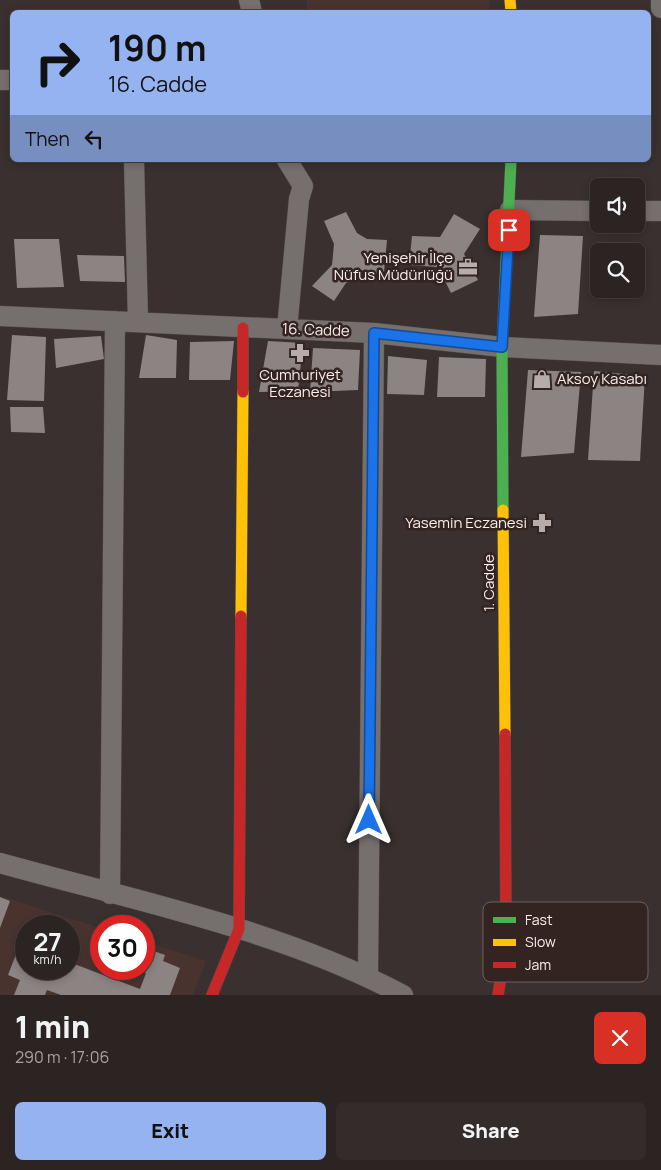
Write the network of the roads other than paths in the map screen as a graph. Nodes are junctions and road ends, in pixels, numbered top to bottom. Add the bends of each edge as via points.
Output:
1 (661, 0) edge
2 (661, 8) edge
3 (134, 162) edge
4 (288, 162) edge
5 (510, 162) edge
6 (510, 210) junction
7 (590, 210) edge
8 (645, 211) edge
9 (661, 211) edge
10 (0, 316) edge
11 (116, 321) junction
12 (138, 321) junction
13 (243, 328) junction
14 (286, 329) junction
15 (374, 333) junction
16 (502, 347) junction
17 (661, 355) edge
18 (0, 863) edge
19 (110, 894) junction
20 (506, 902) edge
21 (239, 929) junction
22 (368, 976) junction
23 (500, 982) edge
24 (212, 995) edge
25 (403, 995) edge
26 (498, 995) edge

1 - 2 street
3 - 12 street
4 - 14 street via 303,186
5 - 6 street, 1. Cadde
6 - 7 street
6 - 16 street, 1. Cadde
8 - 9 street
10 - 11 street, 16. Cadde
11 - 12 street, 16. Cadde
11 - 19 street
12 - 13 street, 16. Cadde
13 - 14 street, 16. Cadde
13 - 21 street
14 - 15 street, 16. Cadde
15 - 16 street, 16. Cadde
15 - 22 street
16 - 17 street, 16. Cadde
16 - 20 street, 1. Cadde
18 - 19 street
19 - 21 street
21 - 22 street
21 - 24 street
22 - 25 street
23 - 26 street, 1. Cadde

